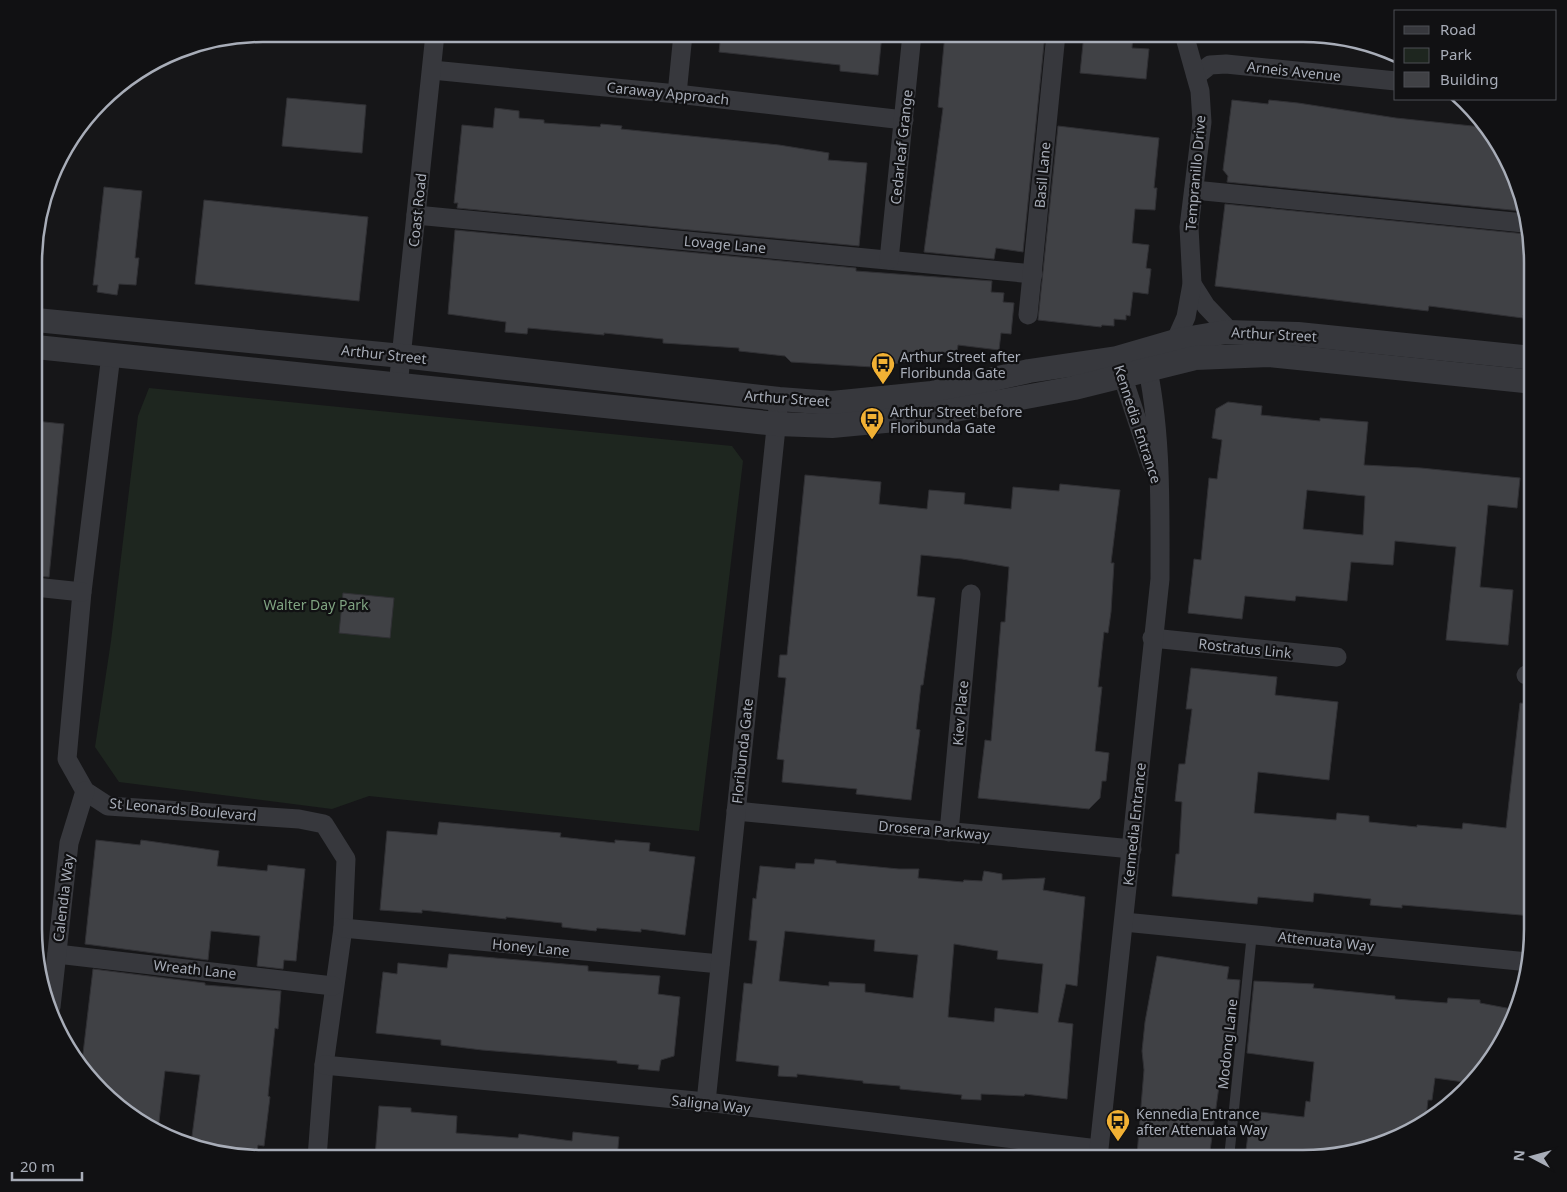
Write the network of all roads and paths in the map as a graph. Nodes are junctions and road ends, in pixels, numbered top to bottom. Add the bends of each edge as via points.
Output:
1 (435, 42) edge
2 (682, 42) edge
3 (911, 42) edge
4 (1055, 42) edge
5 (1186, 42) edge
6 (432, 70) junction
7 (1196, 76) junction
8 (1394, 81) edge
9 (677, 94) junction
10 (904, 120) junction
11 (1194, 190) junction
12 (416, 214) junction
13 (1520, 223) edge
14 (889, 260) junction
15 (1033, 274) junction
16 (1192, 284) junction
17 (1028, 315) dead end
18 (42, 321) edge
19 (1226, 332) junction
20 (1179, 340) junction
21 (42, 349) edge
22 (111, 356) junction
23 (402, 356) junction
24 (1524, 357) edge
25 (1146, 361) junction
26 (1119, 368) junction
27 (1524, 381) edge
28 (398, 386) junction
29 (779, 399) junction
30 (777, 424) junction
31 (1160, 490) junction
32 (42, 588) edge
33 (82, 592) junction
34 (970, 594) dead end
35 (1152, 638) junction
36 (1338, 657) dead end
37 (85, 791) junction
38 (736, 811) junction
39 (949, 832) junction
40 (1132, 849) junction
41 (1124, 922) junction
42 (343, 928) junction
43 (1252, 933) junction
44 (57, 954) junction
45 (1522, 961) edge
46 (720, 964) junction
47 (334, 986) junction
48 (52, 994) edge
49 (324, 1065) junction
50 (706, 1102) junction
51 (317, 1150) edge
52 (1068, 1150) edge
53 (1098, 1150) edge
54 (1229, 1150) edge

1 - 6 street, Coast Road
2 - 9 street
3 - 10 street, Cedarleaf Grange
4 - 15 street, Basil Lane
5 - 7 street, Tempranillo Drive
6 - 9 street, Caraway Approach
6 - 12 street, Coast Road
7 - 8 street, Arneis Avenue via 1210,65 1226,64
7 - 11 street, Tempranillo Drive via 1202,122
9 - 10 street, Caraway Approach
10 - 14 street, Cedarleaf Grange
11 - 13 street
11 - 16 street, Tempranillo Drive via 1189,227
12 - 14 street, Lovage Lane
12 - 23 street, Coast Road
14 - 15 street, Lovage Lane
15 - 17 street, Basil Lane
16 - 19 street, Tempranillo Drive via 1206,306 1225,326
16 - 20 street, Tempranillo Drive
18 - 23 street, Arthur Street
19 - 20 street, Arthur Street
19 - 24 street, Arthur Street via 1298,334
20 - 25 street, Arthur Street
21 - 22 street, Arthur Street
22 - 28 street, Arthur Street
22 - 33 street, St Leonards Boulevard
23 - 28 street, Coast Road
23 - 29 street, Arthur Street
25 - 26 street, Arthur Street
25 - 27 street, Arthur Street via 1269,354
25 - 31 street, Kennedia Entrance via 1155,409
26 - 29 street, Arthur Street via 1037,370 932,393 832,403
26 - 30 street, Arthur Street via 906,419 832,426
26 - 31 street, Kennedia Entrance
28 - 30 street, Arthur Street
29 - 30 street, Floribunda Gate
30 - 38 street, Floribunda Gate
31 - 35 street, Kennedia Entrance via 1160,579
32 - 33 street
33 - 37 street, St Leonards Boulevard via 67,759
34 - 39 street, Kiev Place
35 - 36 street, Rostratus Link
35 - 40 street, Kennedia Entrance
37 - 42 street, St Leonards Boulevard via 108,806 299,818 324,824 346,859
37 - 44 street, Calendia Way via 70,843
38 - 39 street, Drosera Parkway
38 - 46 street, Floribunda Gate
39 - 40 street, Drosera Parkway
40 - 41 street, Kennedia Entrance
41 - 43 street, Attenuata Way
41 - 53 street, Kennedia Entrance
42 - 46 street, Honey Lane
42 - 47 street, St Leonards Boulevard
43 - 45 street, Attenuata Way
43 - 54 lane, Modong Lane
44 - 47 street, Wreath Lane
44 - 48 street, Calendia Way
46 - 50 street, Floribunda Gate
47 - 49 street, St Leonards Boulevard
49 - 50 street, Saligna Way
49 - 51 street, St Leonards Boulevard
50 - 52 street, Saligna Way

